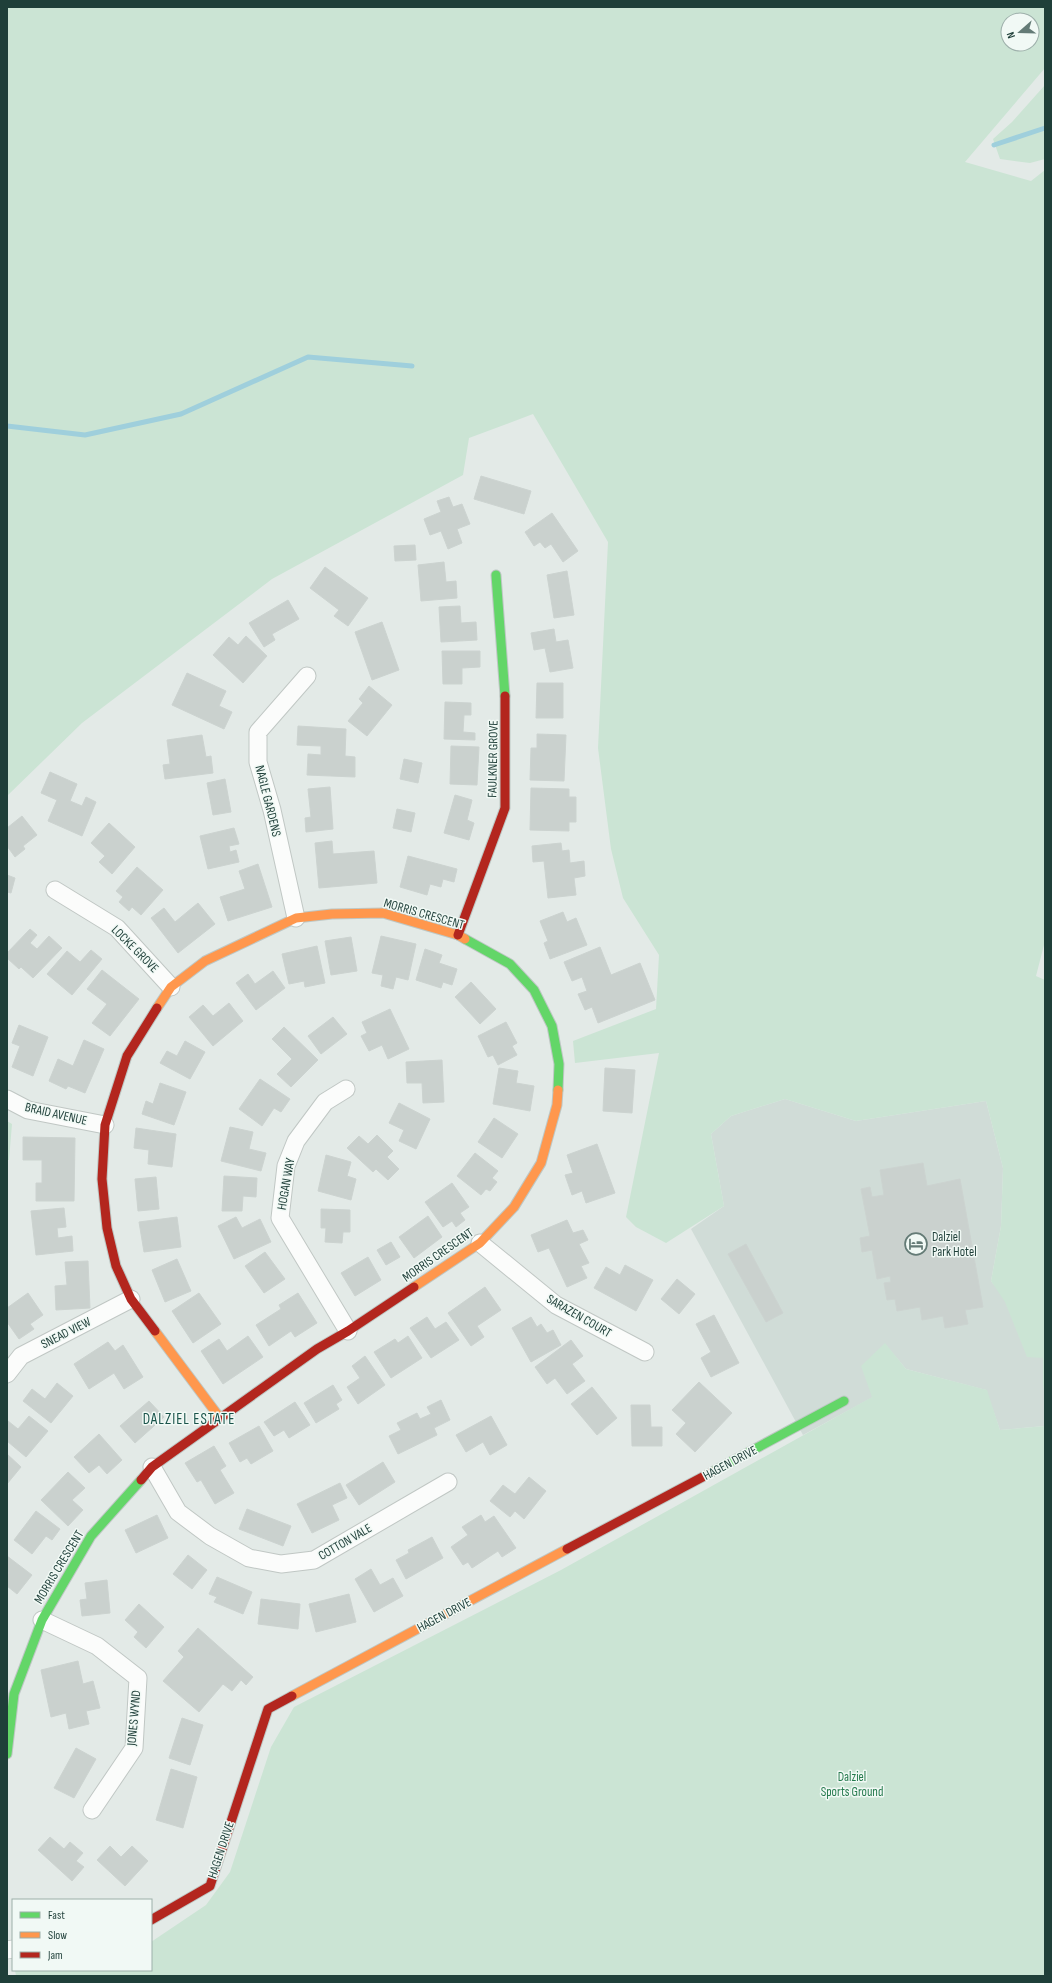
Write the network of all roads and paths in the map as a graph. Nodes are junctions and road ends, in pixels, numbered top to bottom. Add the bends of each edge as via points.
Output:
1 (496, 575) dead end
2 (307, 676) dead end
3 (54, 890) dead end
4 (296, 918) junction
5 (458, 935) junction
6 (171, 987) junction
7 (346, 1089) dead end
8 (7, 1100) edge
9 (106, 1125) junction
10 (480, 1243) junction
11 (132, 1299) junction
12 (348, 1331) junction
13 (645, 1352) dead end
14 (7, 1374) edge
15 (844, 1401) dead end
16 (220, 1418) junction
17 (152, 1467) junction
18 (448, 1482) dead end
19 (42, 1620) junction
20 (10, 1693) edge
21 (7, 1754) edge
22 (92, 1810) dead end
23 (152, 1919) edge

1 - 5 street, FAULKNER GROVE via 506,703 505,808
2 - 4 street, NAGLE GARDENS via 258,732 258,762 272,810
3 - 6 street, LOCKE GROVE via 117,928
4 - 5 street, MORRIS CRESCENT via 383,913
4 - 6 street, MORRIS CRESCENT via 205,960
5 - 10 street, MORRIS CRESCENT via 510,964 534,990 552,1026 559,1064 557,1105 541,1163 514,1207
6 - 9 street, MORRIS CRESCENT via 127,1056
7 - 12 street, HOGAN WAY via 325,1102 296,1141 286,1166 280,1218
8 - 9 street, BRAID AVENUE via 28,1110
9 - 11 street, MORRIS CRESCENT via 102,1178 107,1228 116,1266
10 - 12 street, MORRIS CRESCENT
10 - 13 street, SARAZEN COURT via 556,1306
11 - 14 street, SNEAD VIEW via 20,1356
11 - 16 street, MORRIS CRESCENT
12 - 16 street, MORRIS CRESCENT via 317,1349
15 - 23 street, HAGEN DRIVE via 268,1709 210,1886
16 - 17 street, MORRIS CRESCENT
17 - 18 street, COTTON VALE via 178,1512 210,1536 249,1558 281,1564 314,1560
17 - 19 street, MORRIS CRESCENT via 91,1536
19 - 20 street, MORRIS CRESCENT
19 - 22 street, JONES WYND via 97,1646 138,1678 134,1748
20 - 21 street, MORRIS CRESCENT

